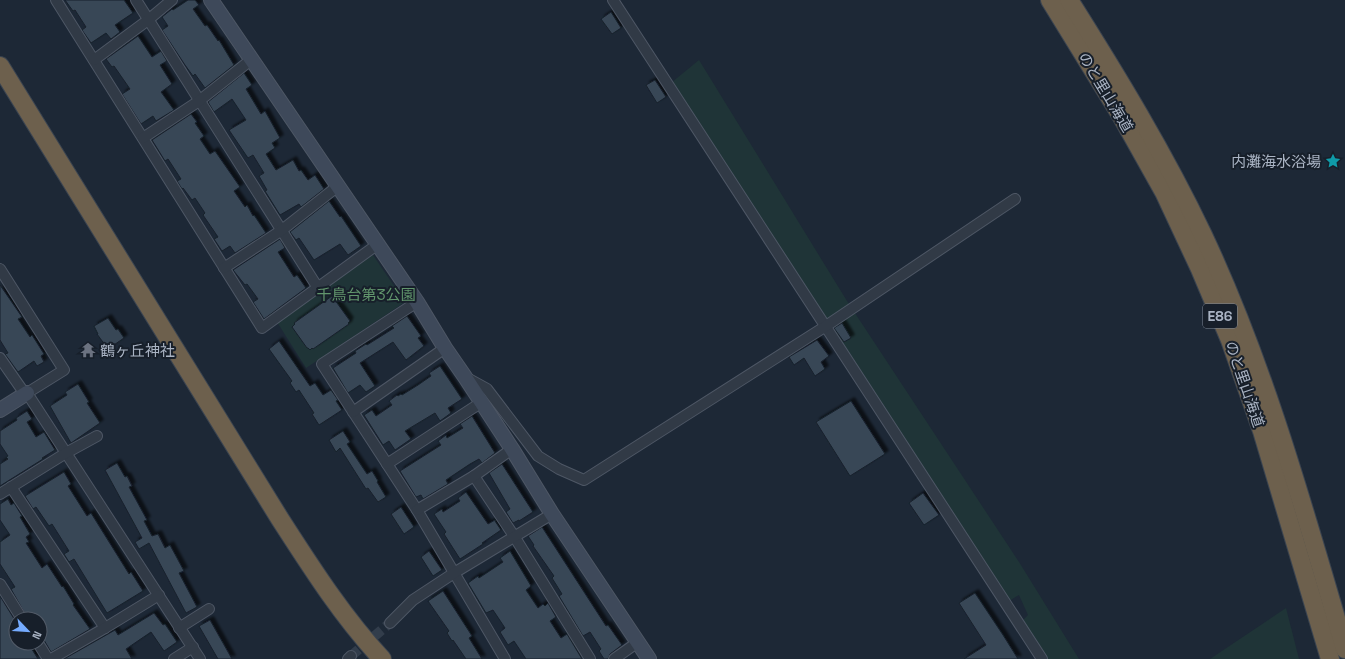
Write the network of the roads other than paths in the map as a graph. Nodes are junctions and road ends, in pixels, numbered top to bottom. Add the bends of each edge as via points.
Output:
1 (56, 0) edge
2 (136, 0) edge
3 (172, 0) edge
4 (212, 0) edge
5 (613, 0) edge
6 (1050, 0) edge
7 (1069, 0) edge
8 (148, 20) junction
9 (252, 59) junction
10 (94, 60) junction
11 (0, 66) edge
12 (199, 101) junction
13 (143, 138) junction
14 (338, 186) junction
15 (1015, 199) dead end
16 (282, 230) junction
17 (378, 244) junction
18 (224, 268) junction
19 (0, 269) edge
20 (318, 288) junction
21 (416, 302) junction
22 (826, 326) junction
23 (445, 348) junction
24 (0, 358) edge
25 (465, 377) junction
26 (26, 393) junction
27 (482, 402) junction
28 (0, 410) edge
29 (353, 412) junction
30 (97, 436) dead end
31 (512, 449) junction
32 (66, 453) junction
33 (387, 464) junction
34 (474, 476) junction
35 (11, 487) junction
36 (0, 494) edge
37 (417, 510) junction
38 (552, 514) junction
39 (514, 536) junction
40 (454, 573) junction
41 (0, 584) edge
42 (159, 595) junction
43 (209, 608) dead end
44 (17, 611) edge
45 (390, 623) tunnel mouth
46 (105, 628) junction
47 (179, 628) junction
48 (638, 642) junction
49 (193, 648) junction
50 (1345, 649) edge
51 (51, 659) edge
52 (174, 659) edge
53 (200, 659) edge
54 (382, 659) edge
55 (505, 659) edge
56 (590, 659) edge
57 (614, 659) edge
58 (649, 659) edge
59 (1042, 659) edge
60 (1330, 659) edge

1 - 10 street
2 - 8 street
3 - 8 street
4 - 9 street
5 - 22 street
6 - 60 highway, のと里山海道 / E86 via 1122,117 1164,192 1200,269 1230,340 1262,431
7 - 50 highway, のと里山海道 / E86 via 1120,81 1206,242 1265,387
8 - 10 street
8 - 12 street
9 - 12 street
9 - 14 street
10 - 13 street
11 - 54 highway via 324,588 366,643
12 - 13 street
12 - 16 street
13 - 18 street
14 - 16 street
14 - 17 street
15 - 22 street
16 - 18 street
16 - 20 street
17 - 20 street
17 - 21 street
18 - 20 street via 262,328
19 - 26 street via 64,370
21 - 23 street
21 - 29 street via 322,364
22 - 25 street via 584,480 538,456 487,389
22 - 59 street
23 - 25 street
23 - 29 street
24 - 26 street
25 - 27 street
26 - 28 street
26 - 32 street
27 - 31 street
27 - 33 street
29 - 33 street
30 - 32 street
31 - 34 street
31 - 38 street
32 - 35 street
32 - 42 street
33 - 37 street
34 - 37 street
34 - 39 street
35 - 36 street
35 - 46 street
37 - 40 street
38 - 39 street
38 - 48 street
39 - 40 street
39 - 56 street
40 - 45 street via 413,600
40 - 55 street
41 - 44 street
42 - 46 street
42 - 47 street
43 - 47 street
46 - 51 street
47 - 49 street
48 - 57 street
48 - 58 street
49 - 52 street
49 - 53 street

